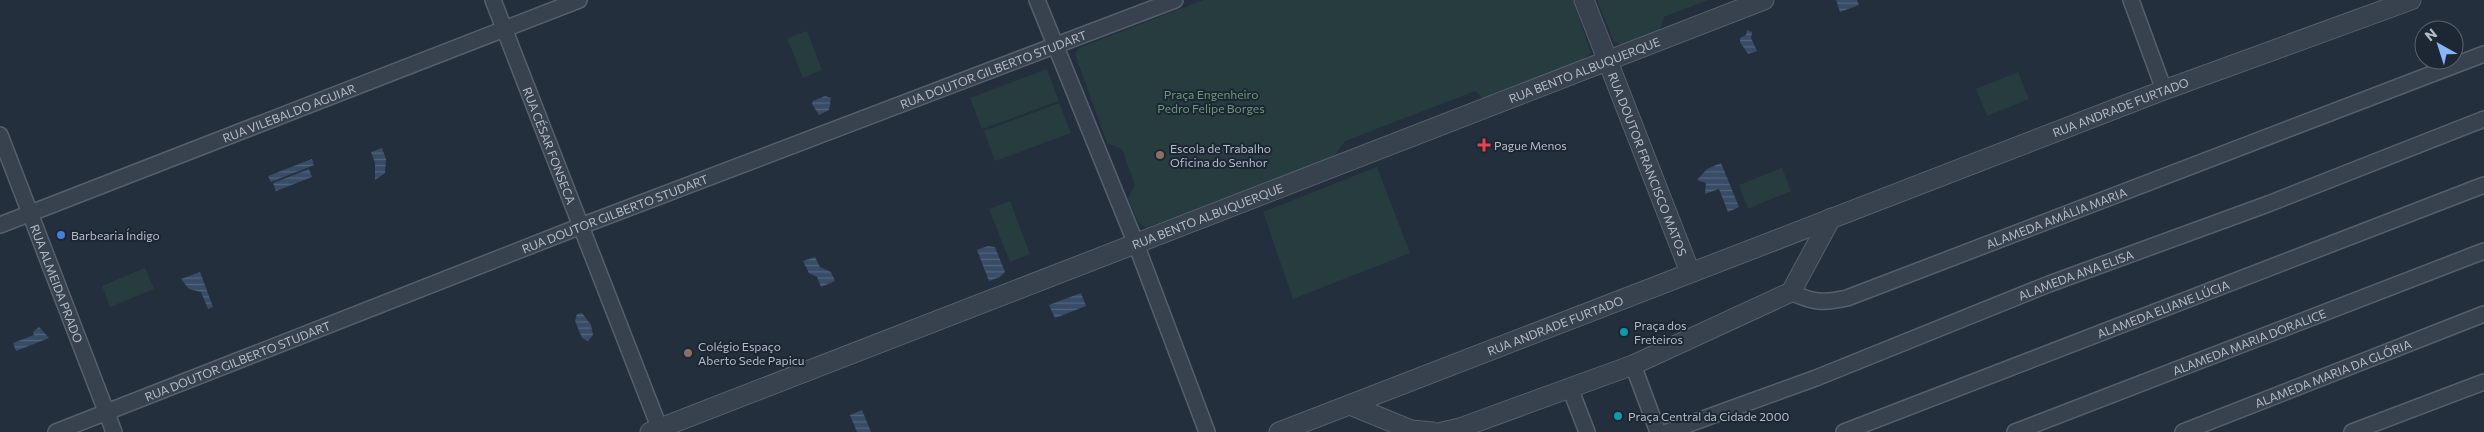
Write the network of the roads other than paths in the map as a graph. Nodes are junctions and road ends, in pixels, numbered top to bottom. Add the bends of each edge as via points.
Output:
1 (493, 0) edge
2 (579, 0) edge
3 (1037, 0) edge
4 (1175, 0) edge
5 (1584, 0) edge
6 (1764, 0) edge
7 (2130, 0) edge
8 (2411, 0) edge
9 (504, 29) junction
10 (1056, 47) junction
11 (2484, 54) edge
12 (1607, 60) junction
13 (2164, 90) junction
14 (2484, 119) edge
15 (0, 135) edge
16 (2484, 185) edge
17 (30, 213) junction
18 (1831, 218) junction
19 (0, 225) edge
20 (582, 226) junction
21 (1136, 244) junction
22 (2484, 251) edge
23 (1690, 272) junction
24 (1791, 292) junction
25 (2484, 314) edge
26 (1633, 365) junction
27 (2484, 382) edge
28 (1570, 388) junction
29 (1350, 405) junction
30 (106, 413) junction
31 (657, 431) edge
32 (56, 432) edge
33 (114, 432) edge
34 (1207, 432) edge
35 (1279, 432) edge
36 (1432, 432) edge
37 (1442, 432) edge
38 (1587, 432) edge
39 (1658, 432) edge
40 (1666, 432) edge
41 (1844, 432) edge
42 (2015, 432) edge
43 (2183, 432) edge
44 (2352, 432) edge

1 - 9 street, RUA CÉSAR FONSECA
2 - 9 street, RUA VILEBALDO AGUIAR
3 - 10 street
4 - 10 street, RUA DOUTOR GILBERTO STUDART
5 - 12 street, RUA DOUTOR FRANCISCO MATOS
6 - 12 street, RUA BENTO ALBUQUERQUE
7 - 13 street
8 - 13 street, RUA ANDRADE FURTADO
9 - 17 street, RUA VILEBALDO AGUIAR
9 - 20 street, RUA CÉSAR FONSECA
10 - 20 street, RUA DOUTOR GILBERTO STUDART
10 - 21 street
11 - 24 street, ALAMEDA AMÁLIA MARIA via 1847,298 1808,301
12 - 21 street, RUA BENTO ALBUQUERQUE
12 - 23 street, RUA DOUTOR FRANCISCO MATOS
13 - 18 street, RUA ANDRADE FURTADO
14 - 40 street, ALAMEDA ANA ELISA via 2268,204 2049,284 1816,378
15 - 17 street, RUA ALMEIDA PRADO
16 - 41 street, ALAMEDA ELIANE LÚCIA
17 - 19 street, RUA VILEBALDO AGUIAR
17 - 30 street, RUA ALMEIDA PRADO
18 - 23 street, RUA ANDRADE FURTADO
18 - 24 street
20 - 30 street, RUA DOUTOR GILBERTO STUDART
20 - 31 street, RUA CÉSAR FONSECA
21 - 31 street, RUA BENTO ALBUQUERQUE
21 - 34 street
22 - 42 street, ALAMEDA MARIA DORALICE
23 - 29 street, RUA ANDRADE FURTADO
24 - 26 street
25 - 43 street, ALAMEDA MARIA DA GLÓRIA
26 - 28 street
26 - 39 street
27 - 44 street
28 - 37 street
28 - 38 street
29 - 35 street, RUA ANDRADE FURTADO
29 - 36 street via 1410,430
30 - 32 street, RUA DOUTOR GILBERTO STUDART
30 - 33 street, RUA ALMEIDA PRADO

